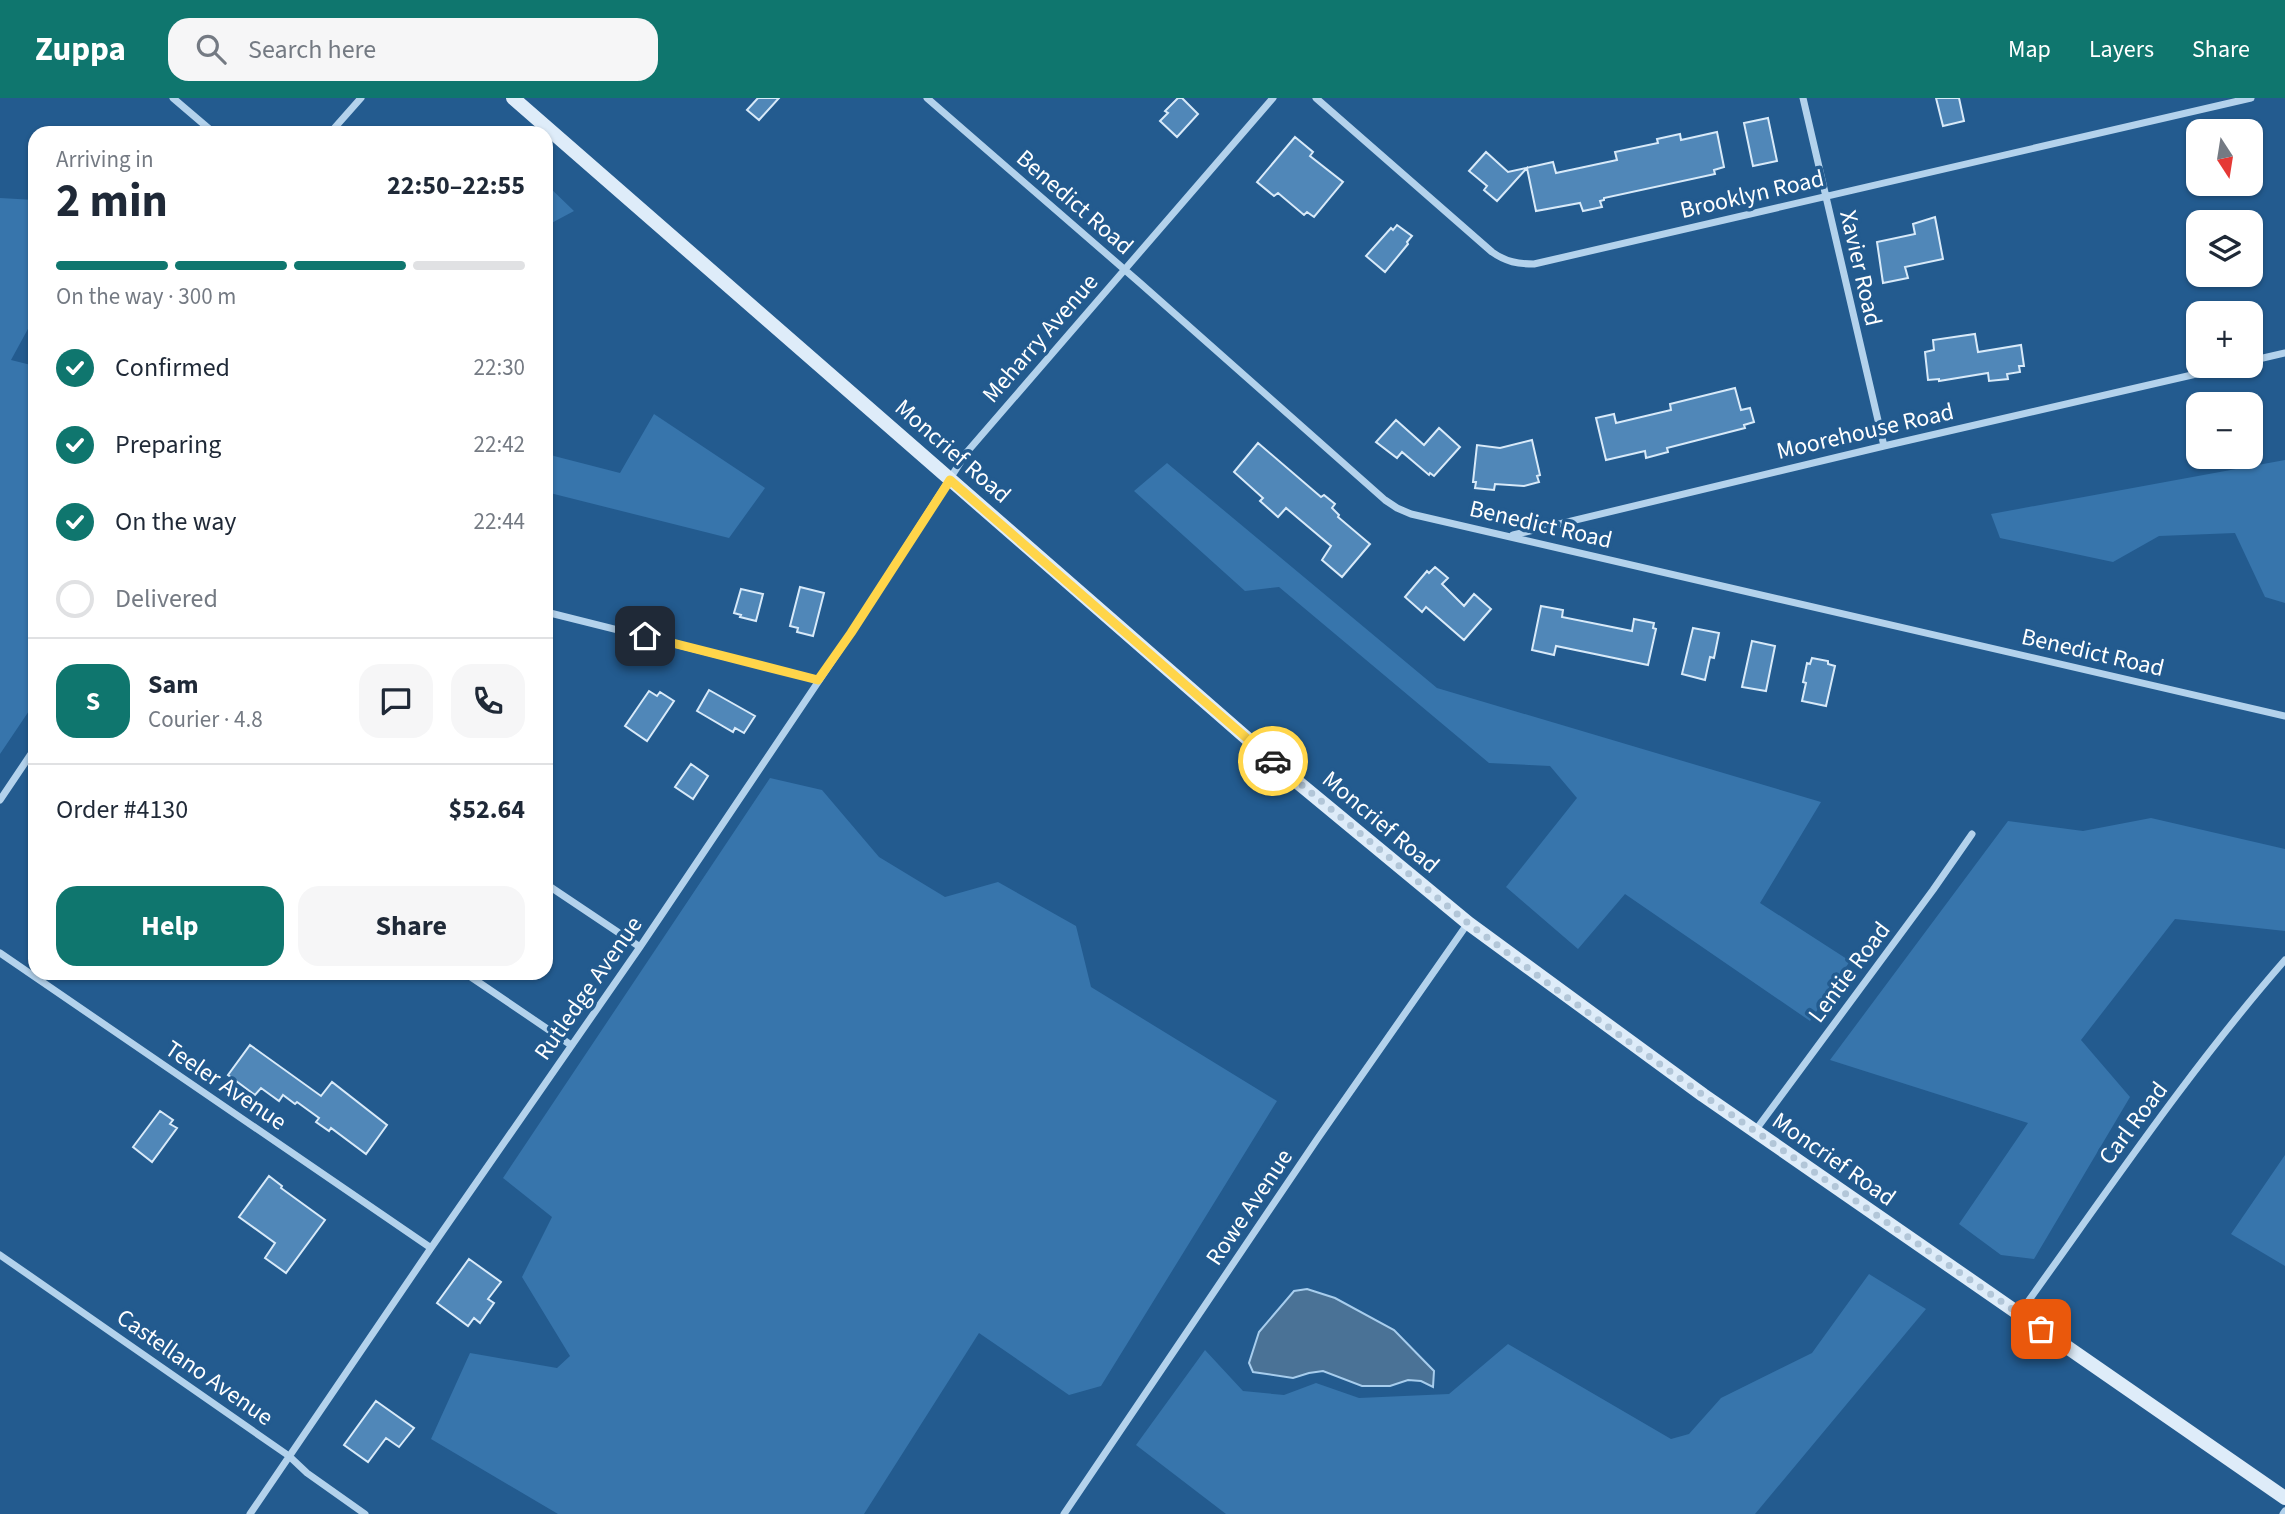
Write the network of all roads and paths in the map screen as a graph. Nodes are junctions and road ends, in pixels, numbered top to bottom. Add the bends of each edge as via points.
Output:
1 (173, 98) edge
2 (361, 98) edge
3 (513, 98) edge
4 (927, 98) edge
5 (1273, 98) edge
6 (1317, 98) edge
7 (1802, 98) edge
8 (2251, 98) edge
9 (206, 126) edge
10 (336, 126) edge
11 (545, 126) edge
12 (553, 133) edge
13 (1825, 197) junction
14 (1124, 269) junction
15 (2285, 353) edge
16 (2263, 358) edge
17 (2186, 376) edge
18 (1884, 446) junction
19 (950, 480) junction
20 (1509, 536) junction
21 (553, 614) edge
22 (818, 680) junction
23 (2285, 716) edge
24 (28, 758) edge
25 (0, 800) edge
26 (1972, 834) dead end
27 (553, 889) edge
28 (1468, 923) junction
29 (640, 947) junction
30 (0, 953) edge
31 (2285, 960) edge
32 (28, 972) edge
33 (39, 980) edge
34 (475, 980) edge
35 (571, 1045) junction
36 (1755, 1132) junction
37 (431, 1248) junction
38 (0, 1255) edge
39 (2019, 1314) junction
40 (289, 1456) junction
41 (2285, 1498) edge
42 (250, 1514) edge
43 (365, 1514) edge
44 (1064, 1514) edge

1 - 9 street
2 - 10 street
3 - 11 main road, Moncrief Road
4 - 14 street, Benedict Road
5 - 14 street, Meharry Avenue
6 - 13 street, Brooklyn Road via 1492,251 1518,264
7 - 13 street, Xavier Road
8 - 13 street, Brooklyn Road
12 - 19 main road, Moncrief Road
13 - 18 street, Xavier Road
14 - 19 street, Meharry Avenue via 967,452
14 - 20 street, Benedict Road via 1391,505 1411,514
15 - 16 street
17 - 18 street, Moorehouse Road
18 - 20 street, Moorehouse Road
19 - 22 street, Rutledge Avenue
19 - 28 main road, Moncrief Road via 1289,775
20 - 23 street, Benedict Road
21 - 22 street
22 - 29 street, Rutledge Avenue
24 - 25 street
26 - 36 street, Lentie Road
27 - 29 street
28 - 36 main road, Moncrief Road
28 - 44 street, Rowe Avenue
29 - 35 street, Rutledge Avenue
30 - 32 street, Teeler Avenue
31 - 39 street, Carl Road via 2241,1011
33 - 37 street, Teeler Avenue
34 - 35 street
35 - 37 street, Rutledge Avenue
36 - 39 main road, Moncrief Road
37 - 40 street, Rutledge Avenue
38 - 40 street, Castellano Avenue
39 - 41 main road, Moncrief Road
40 - 42 street, Rutledge Avenue
40 - 43 street, Castellano Avenue

